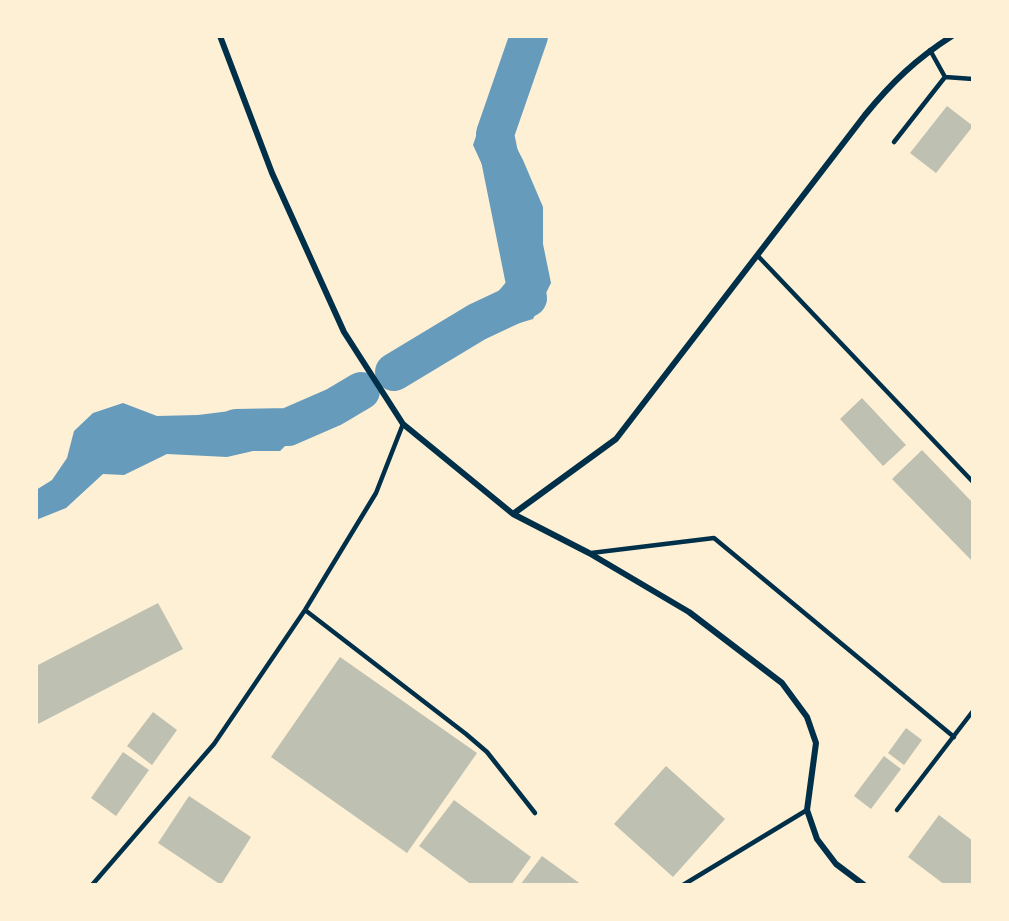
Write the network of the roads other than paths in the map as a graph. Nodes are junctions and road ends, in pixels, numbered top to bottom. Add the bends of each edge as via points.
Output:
1 (220, 36) edge
2 (952, 36) edge
3 (930, 50) junction
4 (945, 77) junction
5 (973, 79) edge
6 (894, 142) dead end
7 (757, 255) junction
8 (403, 424) junction
9 (973, 482) edge
10 (513, 514) junction
11 (589, 554) junction
12 (305, 610) junction
13 (973, 711) edge
14 (954, 737) junction
15 (807, 810) junction
16 (897, 810) dead end
17 (535, 813) dead end
18 (92, 885) edge
19 (683, 885) edge
20 (864, 885) edge

1 - 8 street via 272,173 344,332
2 - 3 street
3 - 4 lane
3 - 7 street via 886,90
4 - 5 lane
4 - 6 lane
7 - 9 lane
7 - 10 street via 616,439
8 - 10 street
8 - 12 lane via 376,493
10 - 11 street
11 - 14 lane via 714,538
11 - 15 street via 689,612 782,683 807,717 816,743
12 - 17 lane via 473,740
12 - 18 lane via 214,744
13 - 14 lane
14 - 16 lane
15 - 19 lane
15 - 20 street via 817,839 836,864

